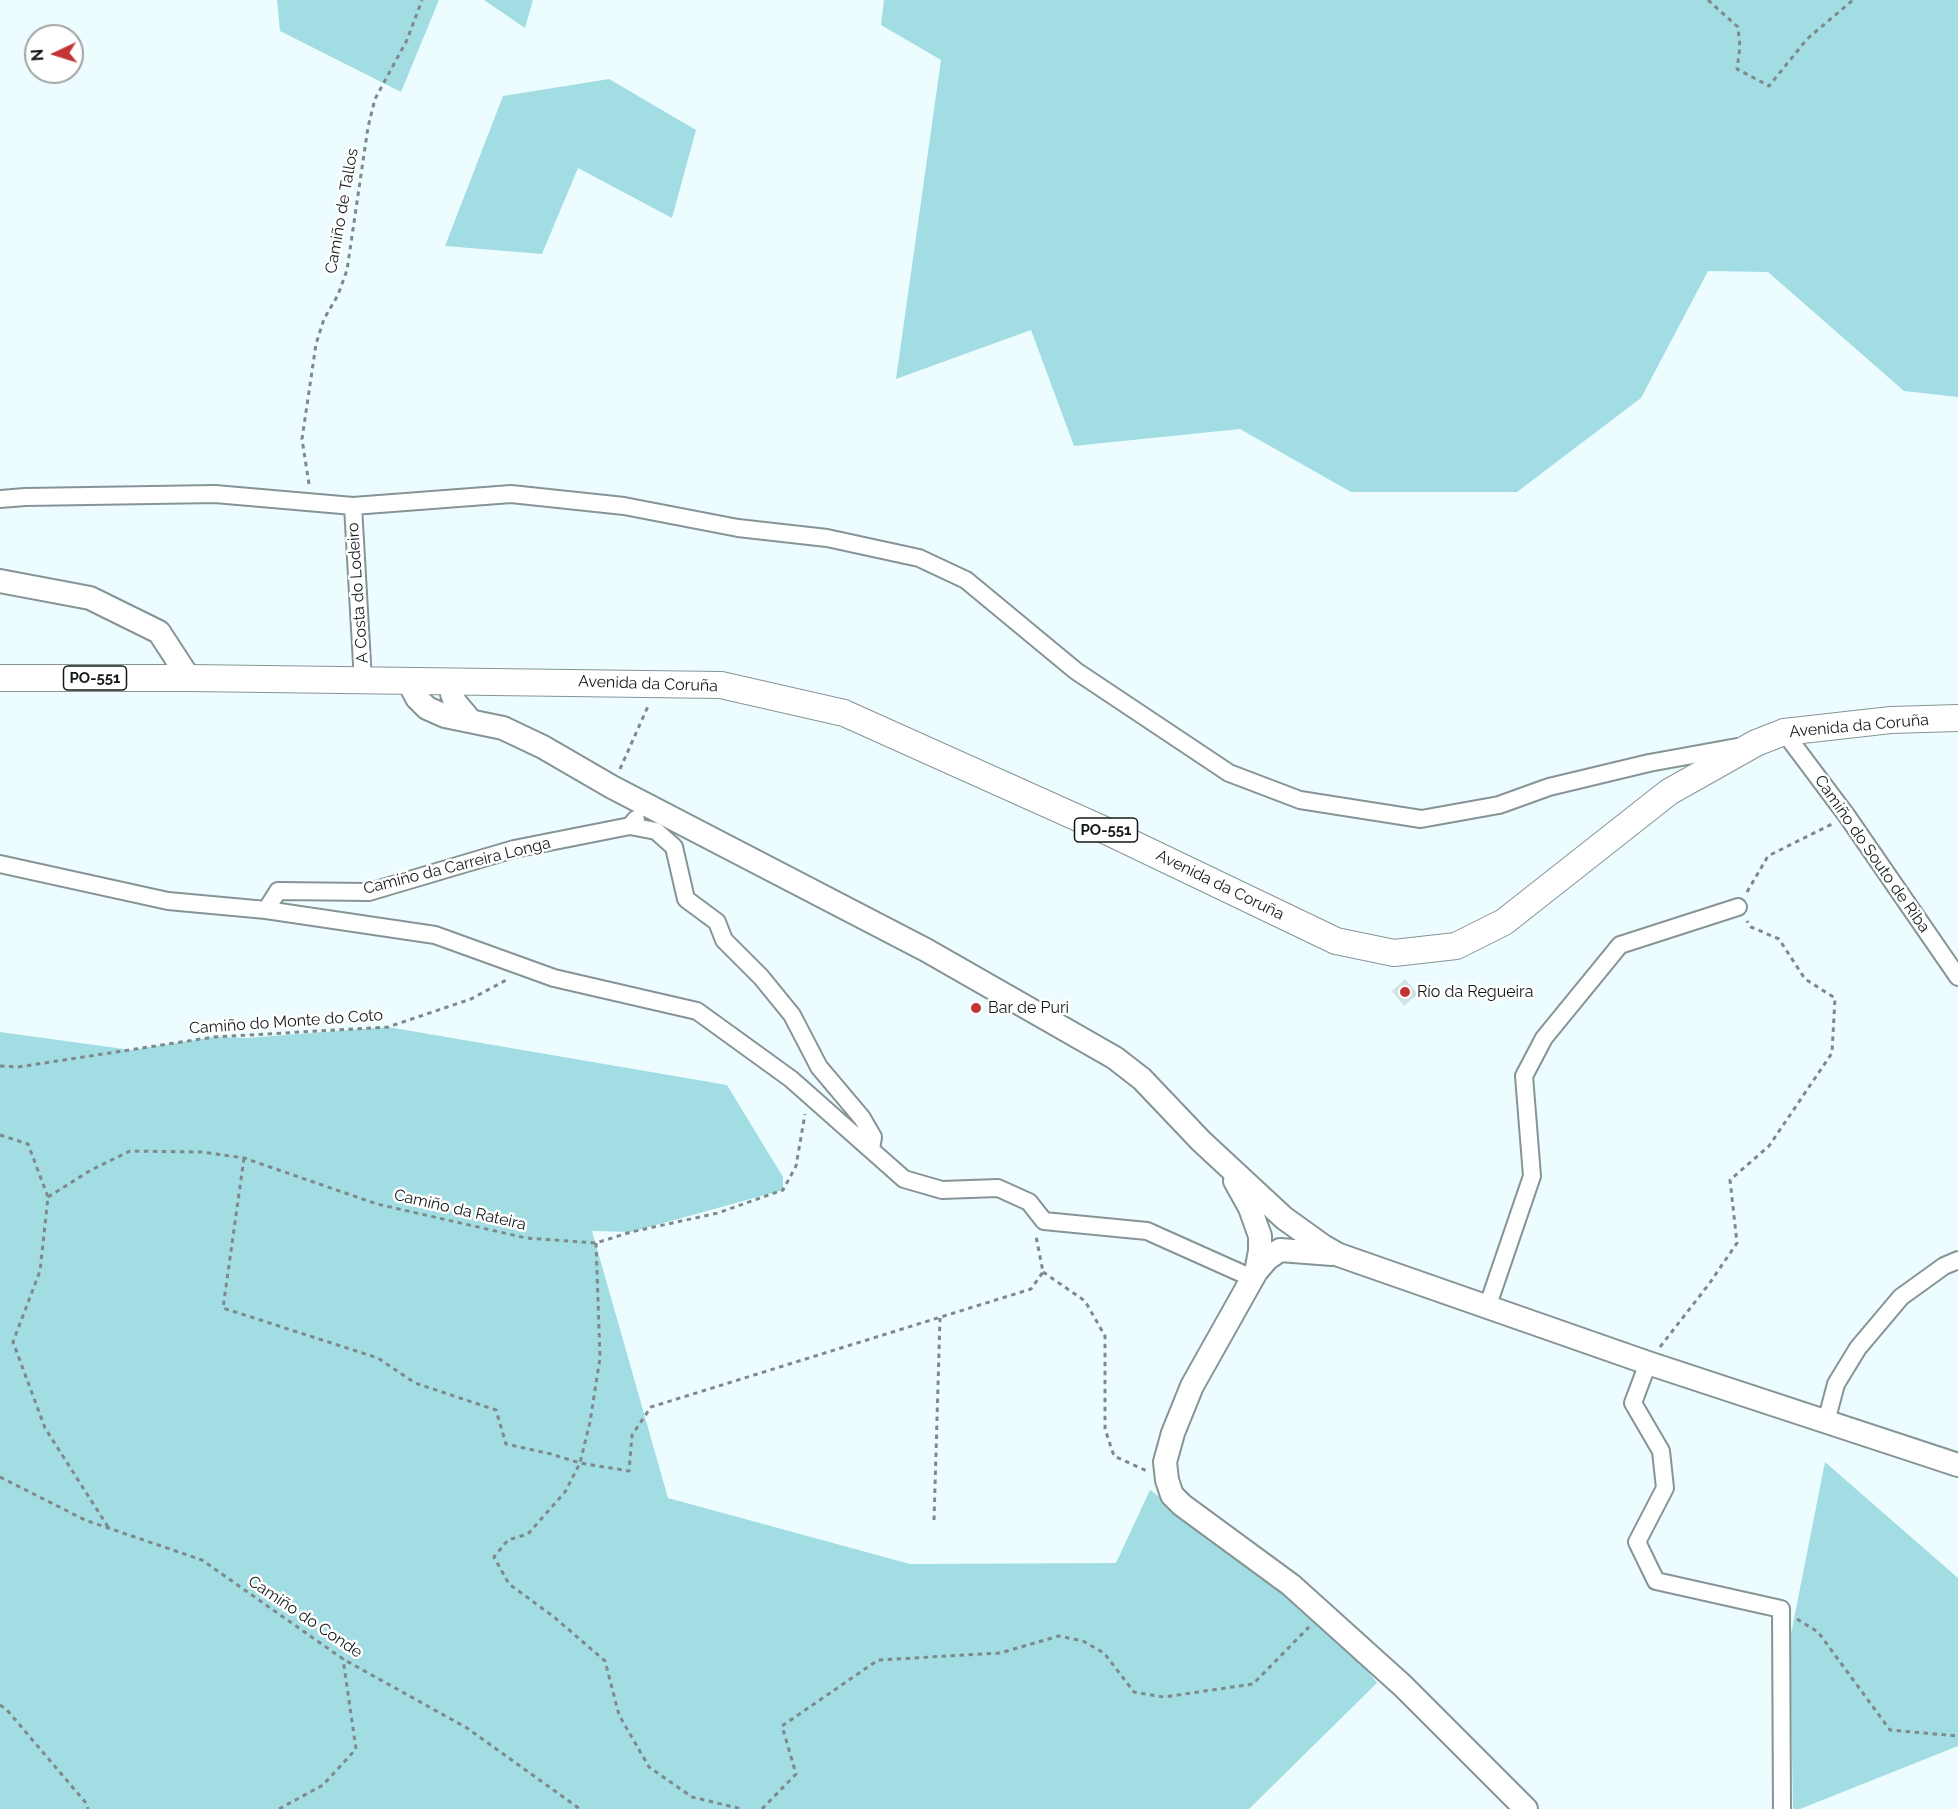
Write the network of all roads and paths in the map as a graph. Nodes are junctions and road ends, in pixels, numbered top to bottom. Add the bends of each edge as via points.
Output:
1 (422, 0) edge
2 (1708, 0) edge
3 (1853, 0) edge
4 (0, 499) edge
5 (314, 503) junction
6 (353, 506) junction
7 (0, 581) edge
8 (0, 678) edge
9 (189, 678) junction
10 (363, 681) junction
11 (658, 683) junction
12 (452, 688) junction
13 (412, 690) junction
14 (1958, 718) edge
15 (471, 721) junction
16 (1784, 732) junction
17 (1756, 743) junction
18 (612, 787) junction
19 (646, 805) junction
20 (1847, 816) junction
21 (630, 826) junction
22 (0, 864) edge
23 (1738, 907) junction
24 (266, 910) junction
25 (528, 968) junction
26 (1958, 977) edge
27 (0, 1066) edge
28 (811, 1098) junction
29 (0, 1135) edge
30 (871, 1149) junction
31 (244, 1158) junction
32 (1225, 1162) junction
33 (48, 1197) junction
34 (1029, 1202) junction
35 (1272, 1207) junction
36 (1302, 1231) junction
37 (1260, 1236) junction
38 (596, 1243) junction
39 (1280, 1250) junction
40 (1339, 1255) junction
41 (1958, 1260) edge
42 (1043, 1272) junction
43 (1254, 1275) junction
44 (1488, 1305) junction
45 (940, 1318) junction
46 (1648, 1363) junction
47 (1826, 1422) junction
48 (580, 1463) junction
49 (1958, 1466) edge
50 (0, 1477) edge
51 (1167, 1480) junction
52 (934, 1520) dead end
53 (109, 1528) junction
54 (1781, 1609) junction
55 (1323, 1613) junction
56 (343, 1659) junction
57 (0, 1705) edge
58 (1958, 1736) edge
59 (88, 1809) edge
60 (279, 1809) edge
61 (580, 1809) edge
62 (742, 1809) edge
63 (762, 1809) edge
64 (1526, 1809) edge
65 (1782, 1809) edge

1 - 5 path, Camiño de Tallos via 407,40 375,99 347,270 316,345 302,439
2 - 3 path via 1738,27 1737,69 1769,86 1807,39
4 - 5 street via 215,494
5 - 6 street
6 - 10 street, A Costa do Lodeiro
6 - 17 street via 511,494 624,506 738,528 827,538 919,558 966,580 1076,671 1229,773 1300,800 1421,819 1499,805 1549,787 1649,763
7 - 9 street via 90,598 159,632
8 - 9 main road, PO-551
9 - 10 main road, Avenida da Coruña / PO-551
10 - 13 main road, Avenida da Coruña / PO-551
11 - 12 main road, Avenida da Coruña / PO-551
11 - 17 main road, Avenida da Coruña / PO-551 via 721,685 844,713 1098,827 1336,941 1394,953 1456,946 1504,922 1669,792
11 - 18 path
12 - 13 main road, Avenida da Coruña / PO-551
12 - 15 street via 459,709
13 - 15 street via 427,708
14 - 16 main road, Avenida da Coruña / PO-551 via 1891,720
15 - 18 street via 503,728
16 - 17 main road, Avenida da Coruña / PO-551
16 - 20 street, Camiño do Souto de Riba
18 - 19 street
19 - 21 street
19 - 32 street via 926,950 1115,1058 1142,1079
20 - 23 path via 1768,856
20 - 26 street, Camiño do Souto de Riba
21 - 24 street, Camiño da Carreira Longa via 514,849 369,892 278,891
21 - 30 street via 656,831 674,847 686,899 717,922 724,940 792,1015 819,1067 862,1118 873,1137
22 - 24 street via 168,901
23 - 44 street via 1620,945 1544,1038 1524,1076 1532,1176
23 - 46 path via 1751,927 1779,939 1805,979 1835,998 1832,1053 1769,1146 1730,1180 1737,1243
24 - 25 street via 435,935
25 - 27 path, Camiño do Monte do Coto via 471,999 388,1027 214,1036 18,1067
25 - 28 street via 554,978 697,1011
28 - 30 street
28 - 38 path, Camiño da Rateira via 804,1115 796,1166 783,1190 718,1213
29 - 33 path via 28,1144
30 - 34 street via 904,1179 942,1190 998,1188
31 - 33 path, Camiño da Rateira via 202,1152 130,1151
31 - 38 path, Camiño da Rateira via 377,1204 526,1238
31 - 48 path via 223,1308 378,1358 415,1383 496,1410 506,1444
32 - 35 street
32 - 37 street
33 - 53 path via 40,1271 13,1342 45,1428
34 - 42 path
34 - 43 street via 1044,1221 1147,1231
35 - 36 street
35 - 37 street via 1260,1223
36 - 39 street
36 - 40 street
37 - 39 street
37 - 43 street
38 - 48 path via 600,1358
39 - 40 street
39 - 43 street
40 - 44 street
41 - 47 street via 1901,1297 1858,1348 1836,1384
42 - 45 path via 1031,1289
42 - 51 path via 1085,1300 1106,1336 1105,1429 1114,1456
43 - 51 street via 1192,1386 1165,1462
44 - 46 street
45 - 48 path via 651,1407 632,1435 629,1471
45 - 52 path
46 - 47 street
46 - 54 street via 1633,1403 1661,1451 1665,1488 1637,1542 1656,1581
47 - 49 street
48 - 62 path via 565,1492 528,1534 508,1540 494,1557 509,1584 605,1661 619,1715 648,1767 692,1797
50 - 53 path, Camiño do Conde
51 - 55 street via 1172,1494 1182,1504
53 - 56 path, Camiño do Conde via 202,1560
54 - 58 path via 1818,1632 1890,1730
54 - 65 street
55 - 63 path via 1253,1684 1164,1697 1134,1692 1104,1653 1083,1641 1059,1636 1000,1653 878,1660 782,1726 796,1774
55 - 64 street via 1403,1686
56 - 60 path via 356,1749 323,1785
56 - 61 path, Camiño do Conde via 466,1728
57 - 59 path

